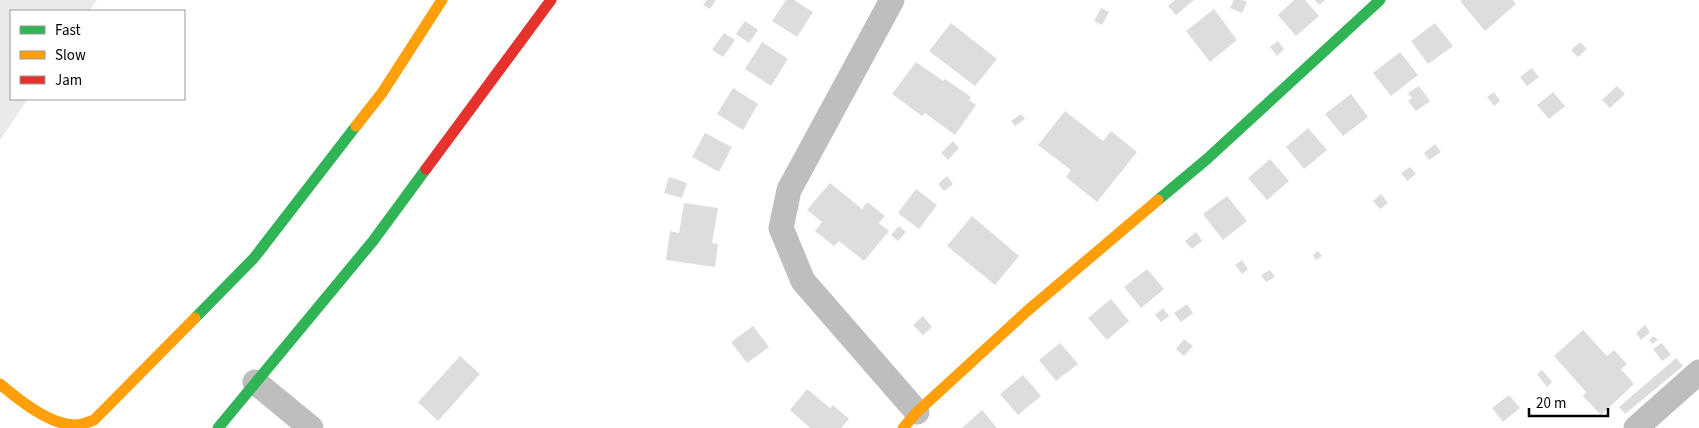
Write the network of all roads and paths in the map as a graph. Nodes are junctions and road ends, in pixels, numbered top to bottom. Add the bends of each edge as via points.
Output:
1 (442, 0) edge
2 (550, 0) edge
3 (892, 0) edge
4 (1380, 0) edge
5 (1699, 372) edge
6 (255, 382) junction
7 (0, 384) edge
8 (910, 420) edge
9 (218, 428) edge
10 (311, 428) edge
11 (1636, 428) edge

1 - 7 street via 382,92 254,258 94,420 74,426 52,420
2 - 6 street via 373,241
3 - 8 street via 789,190 781,228 802,281
4 - 8 street via 1207,159 1026,312
5 - 11 street
6 - 9 street
6 - 10 street

